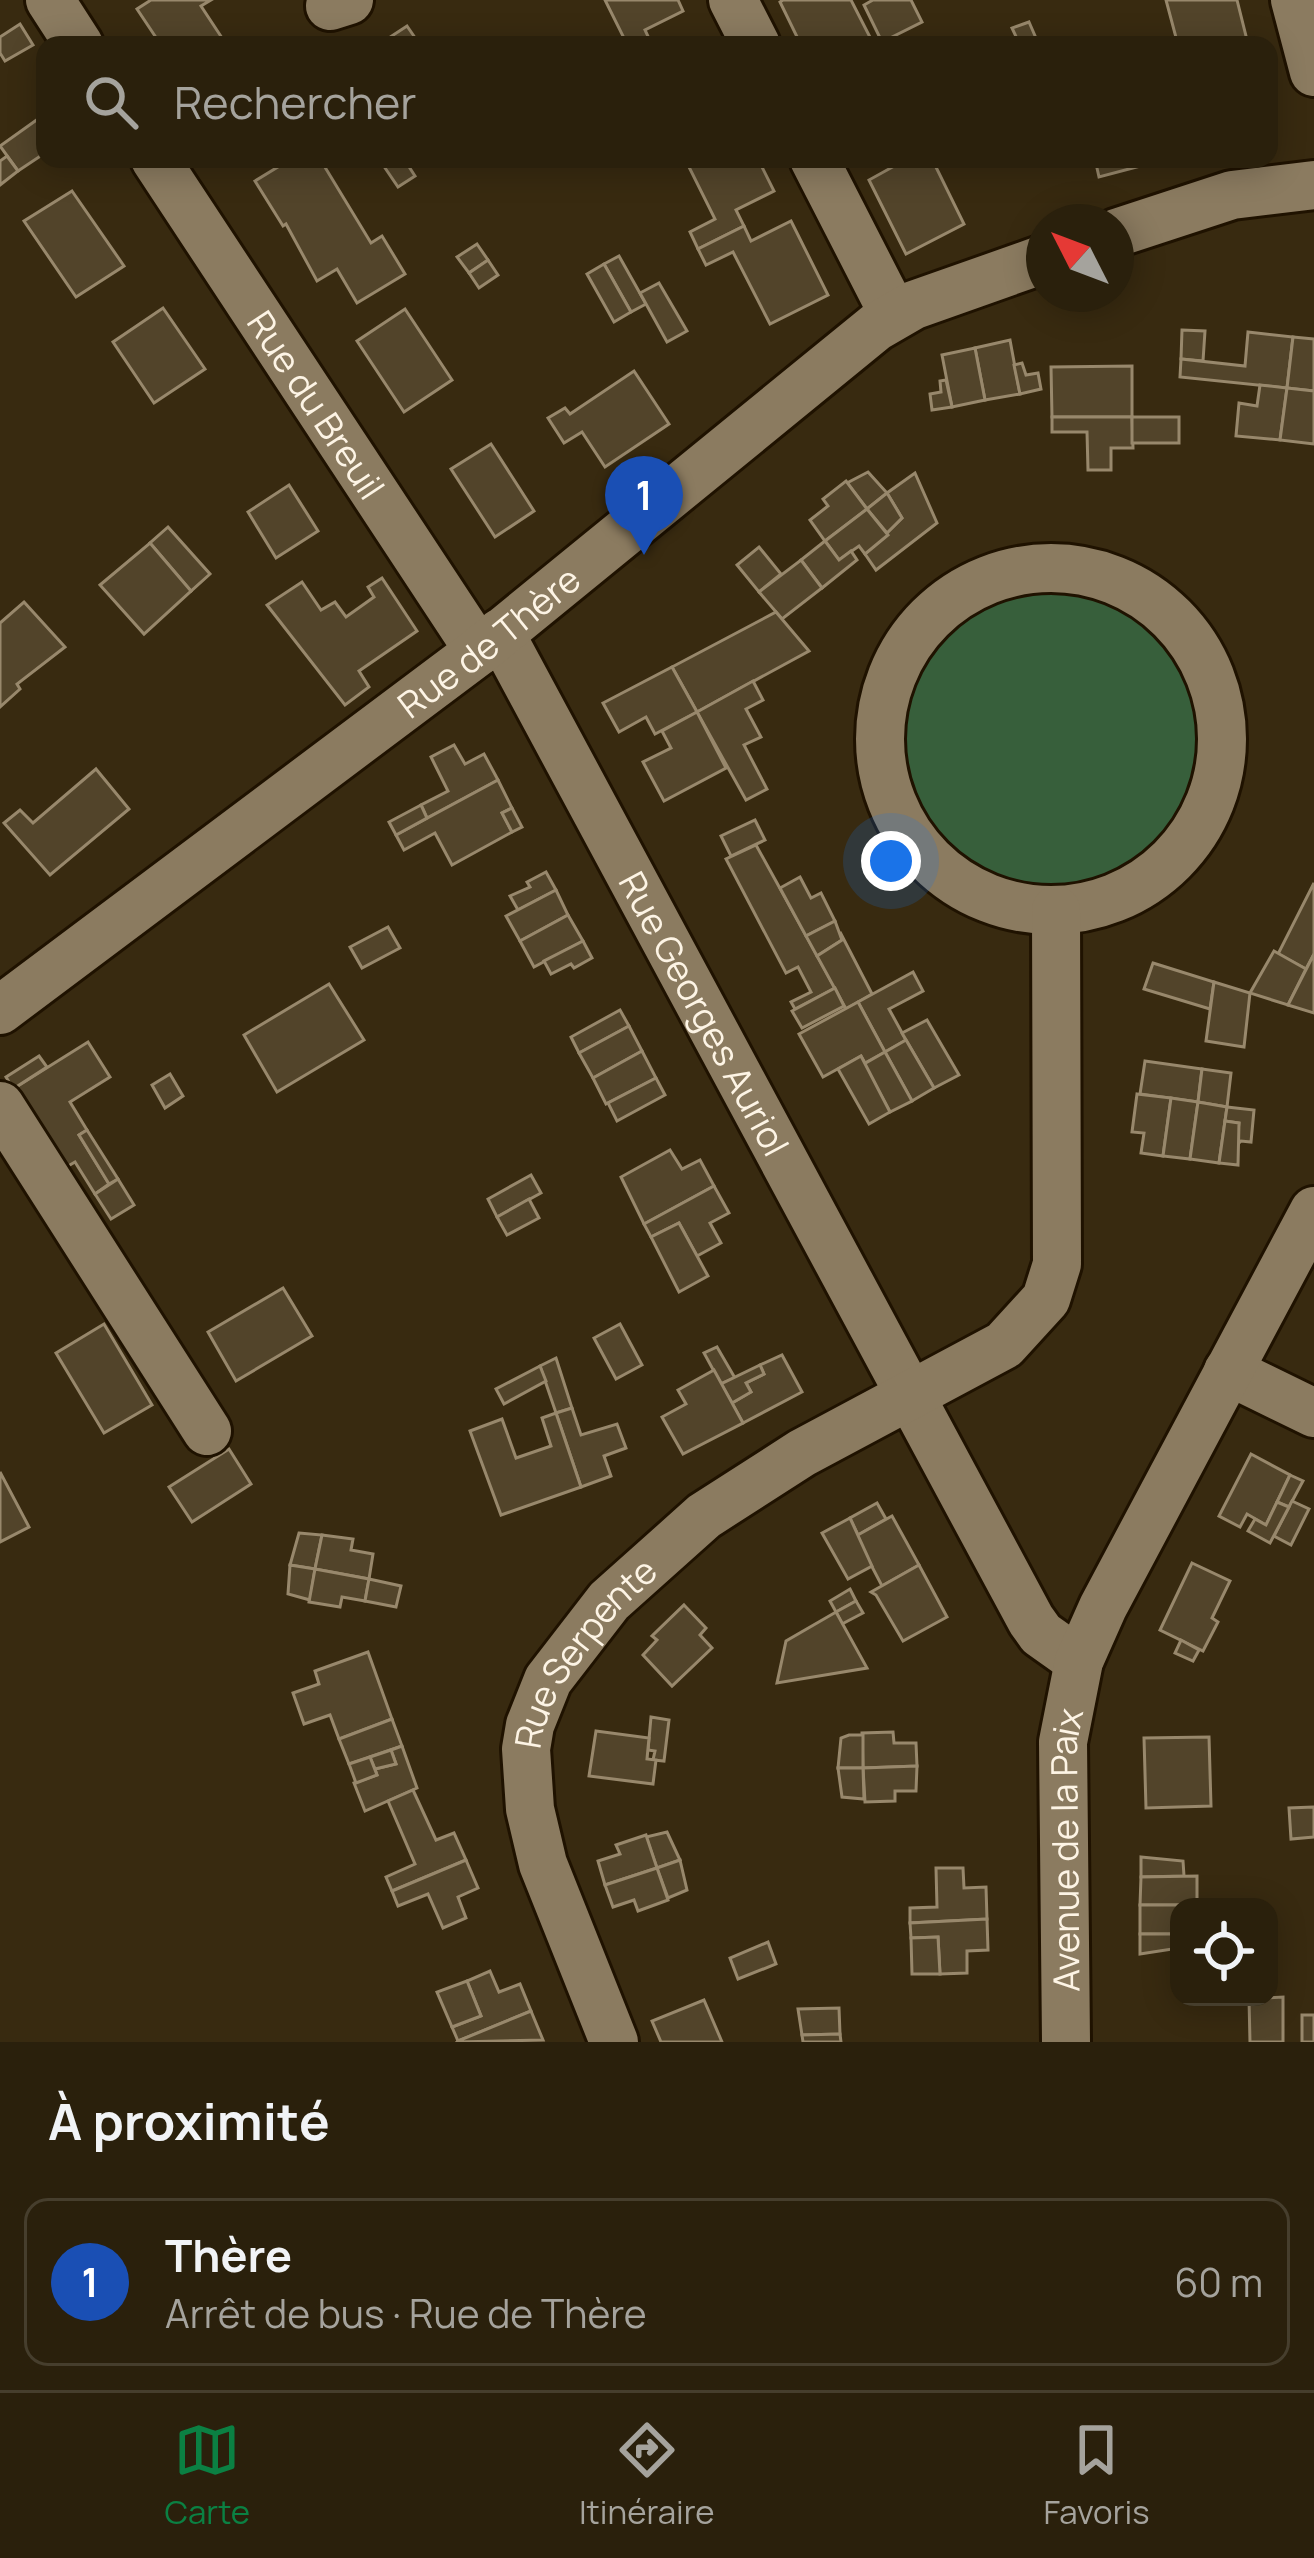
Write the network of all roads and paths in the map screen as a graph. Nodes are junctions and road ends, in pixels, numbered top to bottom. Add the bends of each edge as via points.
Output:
1 (50, 0) edge
2 (733, 0) edge
3 (1295, 0) edge
4 (74, 36) edge
5 (751, 36) edge
6 (1314, 72) edge
7 (161, 168) edge
8 (819, 168) edge
9 (1314, 184) edge
10 (1134, 227) edge
11 (1026, 266) edge
12 (894, 315) junction
13 (489, 642) junction
14 (1056, 910) junction
15 (0, 1010) edge
16 (0, 1106) edge
17 (1314, 1211) edge
18 (1228, 1372) junction
19 (910, 1396) junction
20 (1314, 1413) edge
21 (207, 1431) dead end
22 (1079, 1661) junction
23 (614, 2042) edge
24 (1066, 2042) edge

1 - 4 street
2 - 5 street
3 - 6 street
7 - 13 street, Rue du Breuil
8 - 12 street
9 - 10 street via 1232,195
11 - 12 street, Rue de Thère
12 - 13 street, Rue de Thère
13 - 15 street, Rue de Thère
13 - 19 street, Rue Georges Auriol
14 - 14 street via 1121,895 1176,856 1216,787 1222,734 1213,681 1168,614 1112,579 1046,568 969,589 927,622 897,666 880,744 896,809 934,864 1003,904
14 - 19 street, Rue Serpente via 1054,1283 1004,1345
16 - 21 street
17 - 18 street, Avenue de la Paix
18 - 20 street
18 - 22 street, Avenue de la Paix
19 - 22 street, Avenue de la Paix via 1031,1620
19 - 23 street, Rue Serpente via 704,1516 609,1601 538,1701 526,1775 535,1838
22 - 24 street, Avenue de la Paix via 1062,1765

